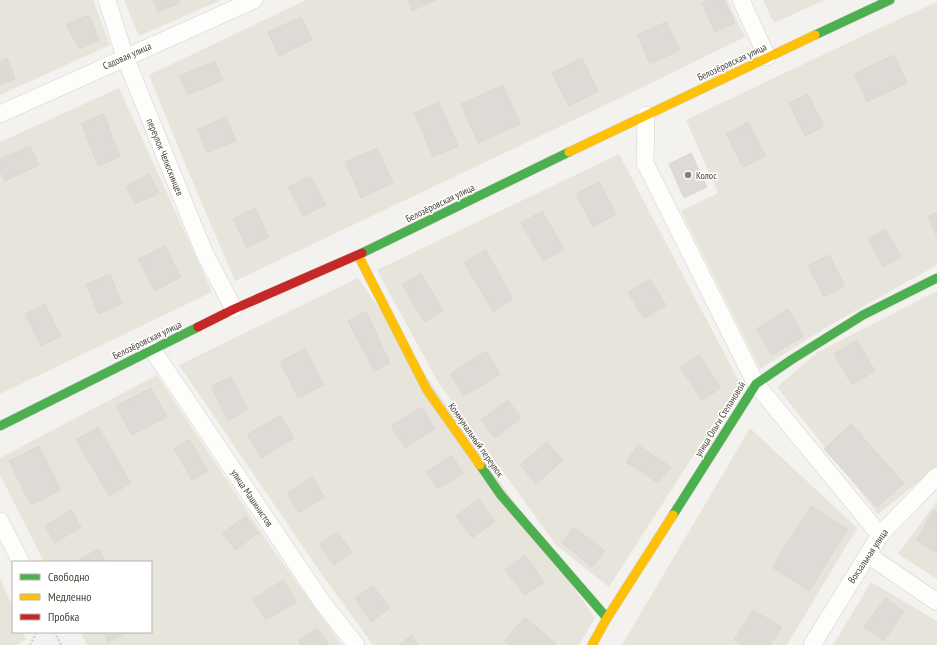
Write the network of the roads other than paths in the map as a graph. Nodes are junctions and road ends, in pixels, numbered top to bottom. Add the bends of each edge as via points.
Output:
1 (107, 0) edge
2 (254, 0) edge
3 (741, 0) edge
4 (890, 0) edge
5 (125, 57) junction
6 (767, 57) junction
7 (0, 114) edge
8 (646, 115) junction
9 (358, 255) junction
10 (937, 278) edge
11 (234, 309) junction
12 (152, 349) junction
13 (756, 384) junction
14 (0, 426) edge
15 (937, 476) edge
16 (0, 521) edge
17 (880, 534) junction
18 (868, 555) junction
19 (20, 561) edge
20 (937, 602) edge
21 (607, 618) junction
22 (356, 645) edge
23 (592, 645) edge
24 (812, 645) edge

1 - 5 street, переулок Челюскинцев
2 - 5 street, Садовая улица
3 - 6 street
4 - 6 street, Белозёровская улица
5 - 7 street, Садовая улица
5 - 11 street, переулок Челюскинцев via 204,252
6 - 8 street, Белозёровская улица
8 - 9 street, Белозёровская улица
8 - 13 street via 645,163
9 - 11 street, Белозёровская улица
9 - 21 street, Коммунальный переулок via 427,390 500,494
10 - 13 street, улица Ольги Степановой via 863,315
11 - 12 street, Белозёровская улица
12 - 14 street, Белозёровская улица
12 - 22 street, улица Машинистов via 322,602
13 - 17 street
13 - 21 street, улица Ольги Степановой
15 - 17 street, Вокзальная улица
16 - 19 street
17 - 18 street, Вокзальная улица
18 - 20 street
18 - 24 street, Вокзальная улица
21 - 23 street, улица Ольги Степановой

